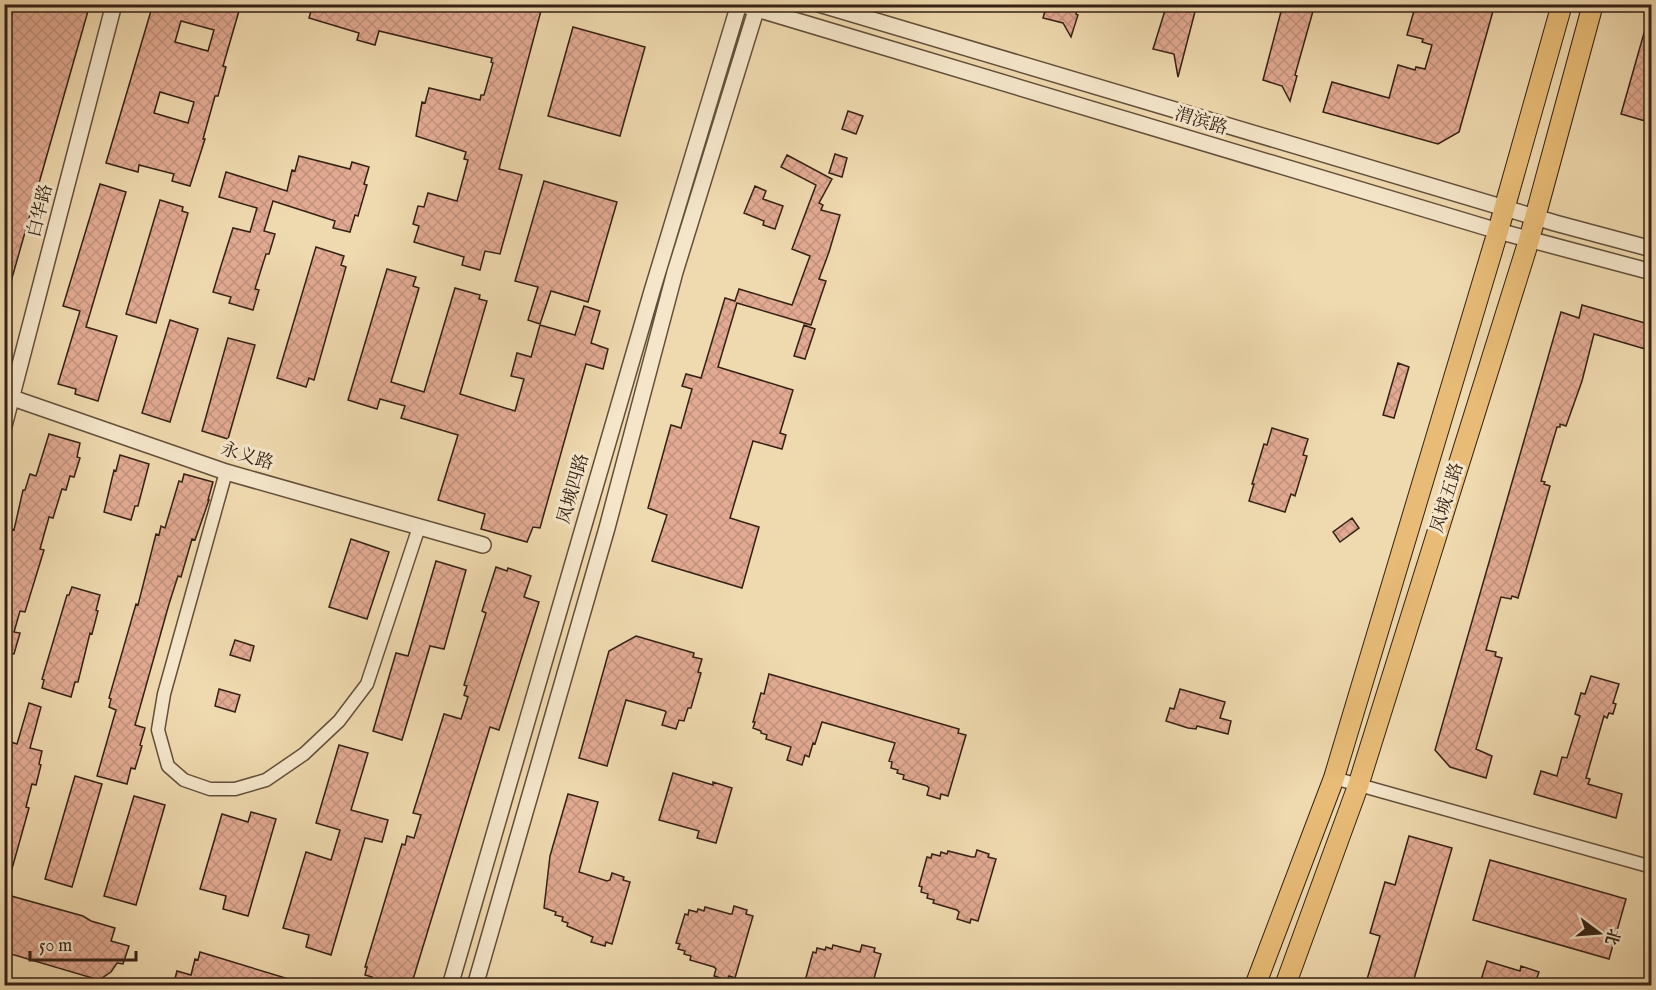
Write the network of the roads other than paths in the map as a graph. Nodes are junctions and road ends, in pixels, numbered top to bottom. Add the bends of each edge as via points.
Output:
1 (114, 4) edge
2 (819, 4) edge
3 (1562, 4) edge
4 (1593, 4) edge
5 (749, 6) edge
6 (1504, 208) junction
7 (1535, 217) junction
8 (1498, 231) junction
9 (1529, 240) junction
10 (1652, 249) edge
11 (1652, 272) edge
12 (9, 396) edge
13 (4, 426) edge
14 (226, 472) junction
15 (419, 527) junction
16 (483, 545) dead end
17 (1334, 778) junction
18 (1358, 786) junction
19 (1652, 867) edge
20 (450, 986) edge
21 (476, 986) edge
22 (1255, 986) edge
23 (1285, 986) edge

1 - 12 street, 白华路
2 - 6 street, 渭滨路
3 - 6 main road, 凤城五路
4 - 7 main road, 凤城五路
5 - 8 street, 渭滨路
5 - 20 street, 凤城四路 via 652,291
5 - 21 street via 608,528
6 - 7 street, 渭滨路
6 - 8 main road, 凤城五路
7 - 9 main road, 凤城五路
7 - 10 street, 渭滨路
8 - 9 street, 渭滨路
8 - 17 main road, 凤城五路
9 - 11 street, 渭滨路
9 - 18 main road, 凤城五路
12 - 13 street, 白华路
12 - 14 street, 永义路
14 - 15 street, 永义路
14 - 15 street via 164,694 158,730 168,766 184,780 210,789 235,789 266,780 304,754 339,721 367,684
15 - 16 street, 永义路
17 - 18 street
17 - 22 main road, 凤城五路
18 - 19 street
18 - 23 main road, 凤城五路

